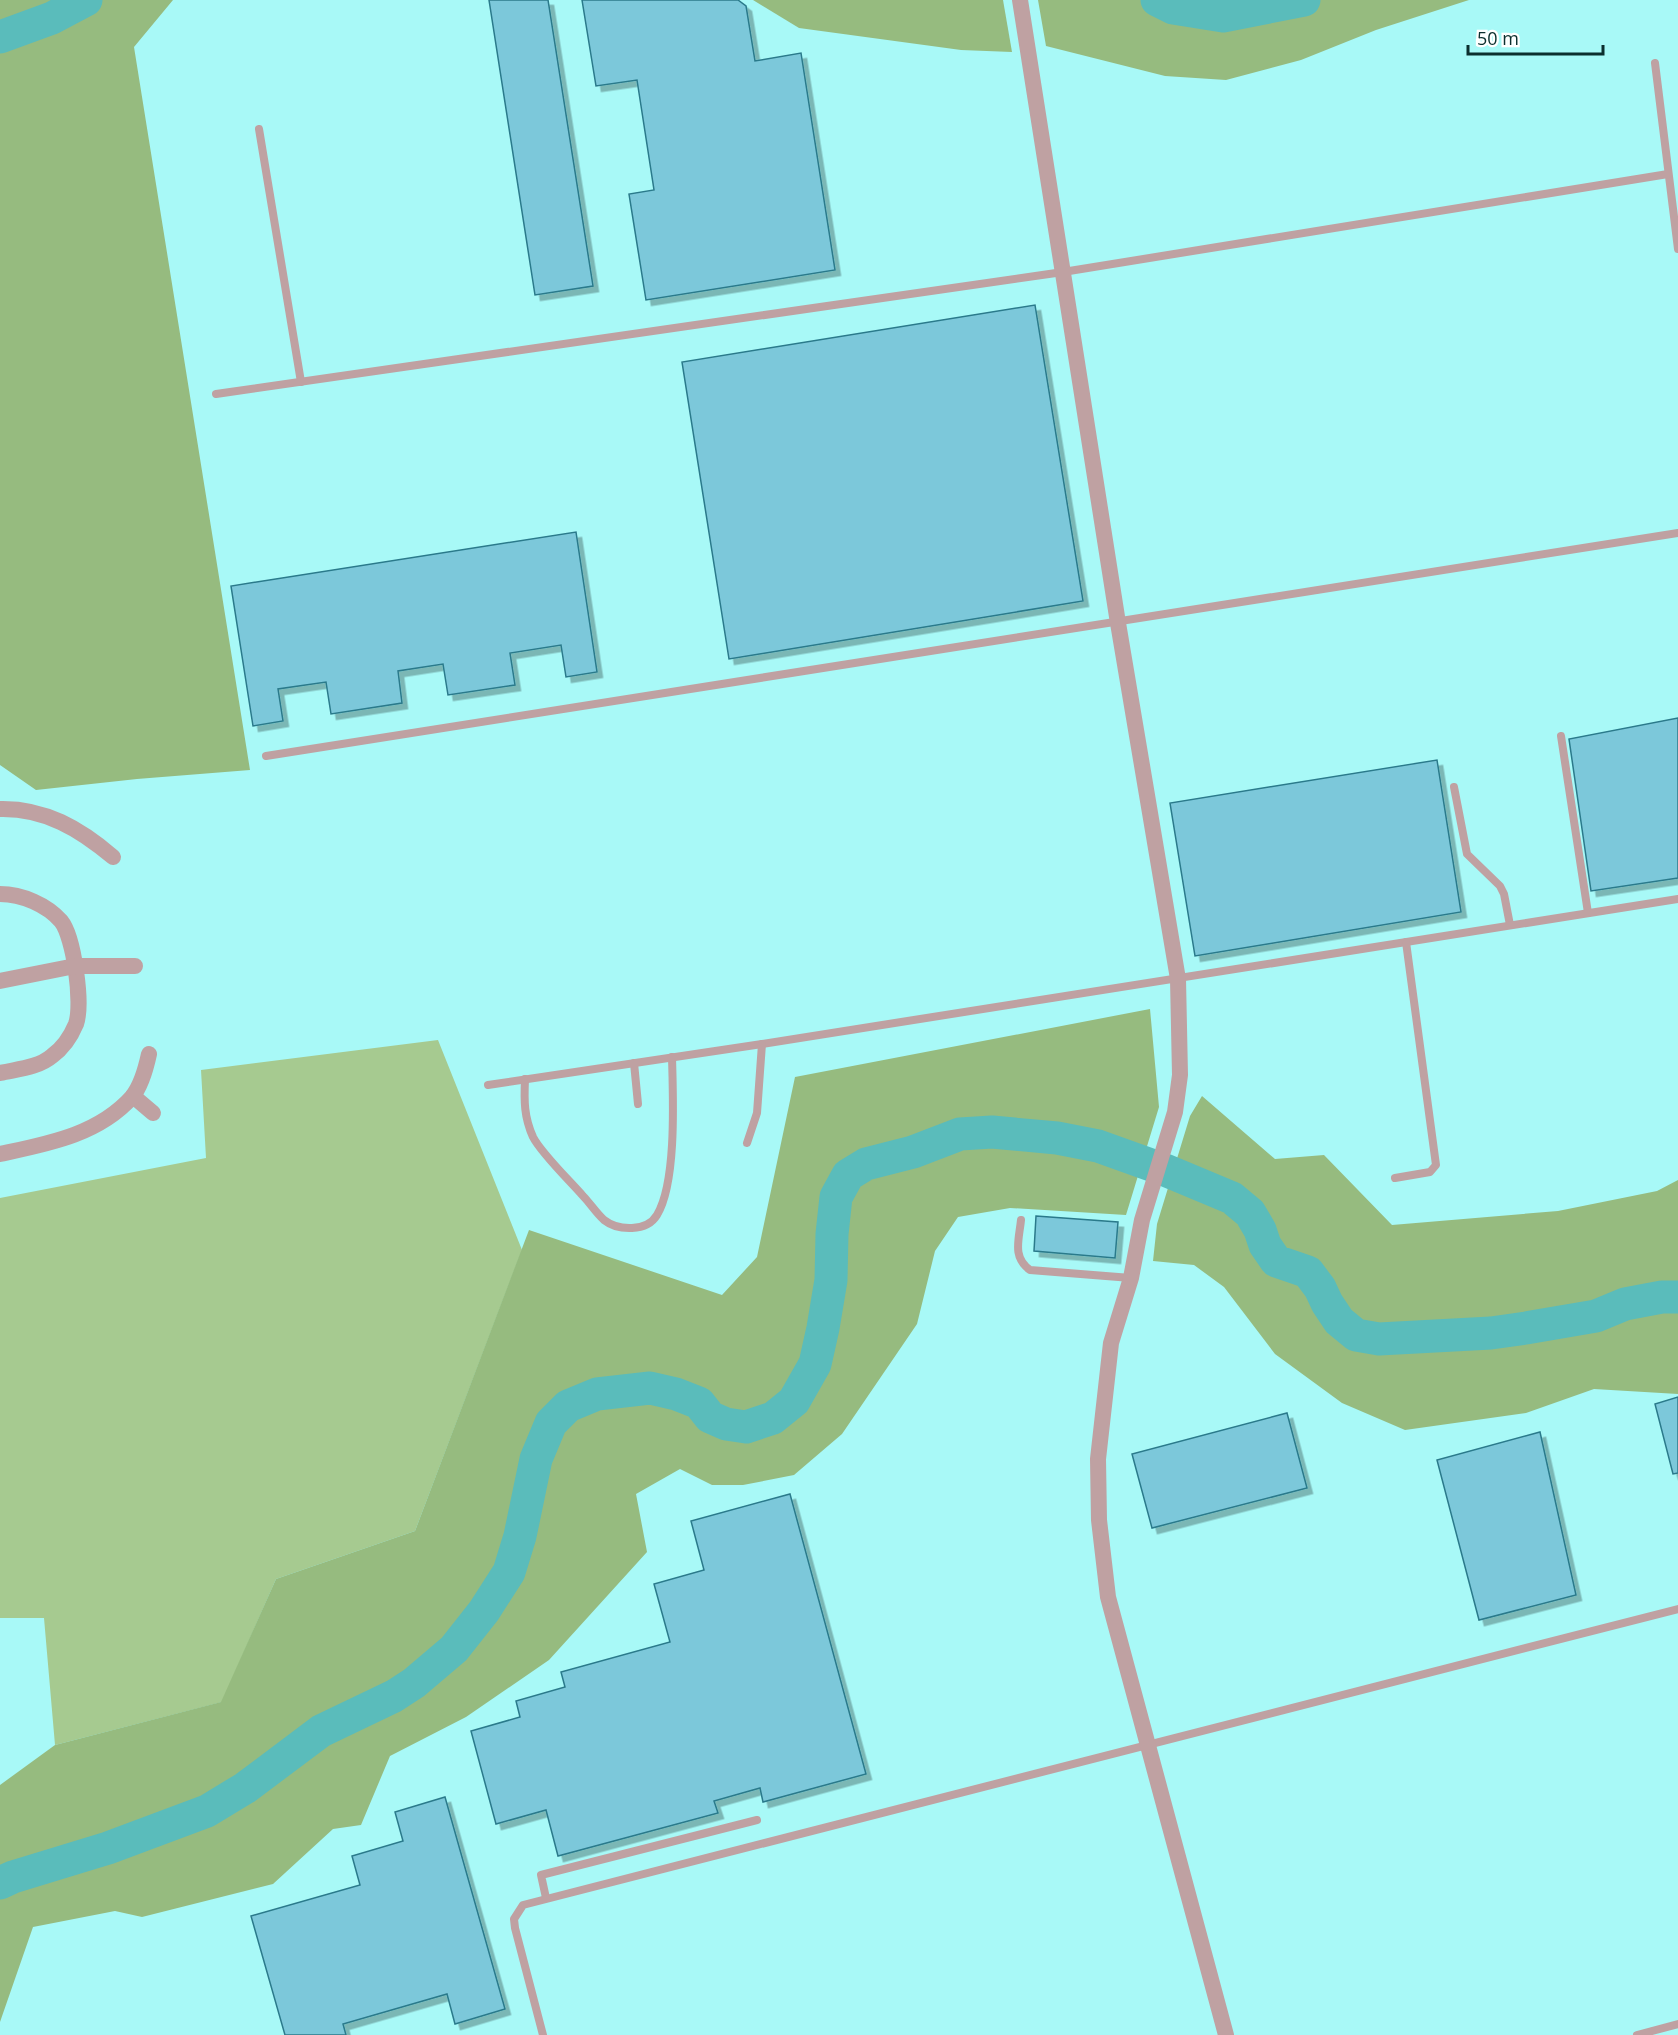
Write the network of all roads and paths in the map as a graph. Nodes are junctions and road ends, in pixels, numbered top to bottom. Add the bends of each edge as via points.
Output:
1 (1020, 0) edge
2 (1655, 63) dead end
3 (259, 129) dead end
4 (1668, 174) junction
5 (1678, 249) edge
6 (1063, 272) junction
7 (301, 382) junction
8 (216, 394) dead end
9 (1678, 533) edge
10 (1118, 623) junction
11 (1561, 736) dead end
12 (266, 756) dead end
13 (1454, 787) dead end
14 (0, 809) edge
15 (113, 857) dead end
16 (0, 894) edge
17 (1678, 899) edge
18 (1588, 913) junction
19 (1510, 926) junction
20 (1406, 942) junction
21 (75, 966) junction
22 (135, 966) dead end
23 (1178, 979) junction
24 (0, 981) edge
25 (762, 1044) junction
26 (149, 1054) dead end
27 (672, 1058) junction
28 (634, 1063) junction
29 (0, 1072) edge
30 (525, 1079) junction
31 (488, 1085) dead end
32 (133, 1096) junction
33 (638, 1104) dead end
34 (153, 1113) dead end
35 (747, 1143) dead end
36 (0, 1154) edge
37 (1395, 1178) dead end
38 (1021, 1220) dead end
39 (1131, 1278) junction
40 (1678, 1609) edge
41 (1149, 1746) junction
42 (757, 1821) dead end
43 (546, 1898) junction
44 (1678, 2024) edge
45 (543, 2035) edge
46 (1226, 2035) edge
47 (1637, 2035) edge

1 - 6 street
2 - 4 lane
3 - 7 lane
4 - 5 lane
4 - 6 lane
6 - 7 lane
6 - 10 street
7 - 8 lane
9 - 10 lane
10 - 12 lane
10 - 23 street
11 - 18 lane
13 - 19 lane via 1467,854 1500,886
14 - 15 street via 38,813 69,824
16 - 21 street via 46,908 62,922
17 - 18 lane
18 - 19 lane
19 - 20 lane
20 - 23 lane
20 - 37 lane via 1436,1165 1430,1172
21 - 22 street
21 - 24 street
21 - 29 street via 77,1022 66,1042 50,1058 29,1067
23 - 25 lane
23 - 39 street via 1180,1075 1175,1112 1142,1220
25 - 27 lane
25 - 35 lane via 757,1113
26 - 32 street
27 - 28 lane
27 - 30 lane via 670,1164 664,1196 657,1216 635,1228 605,1221 534,1140 524,1107
28 - 30 lane
28 - 33 lane
30 - 31 lane
32 - 34 street
32 - 36 street via 106,1119 76,1134 46,1145
38 - 39 lane via 1018,1257 1030,1270
39 - 41 street via 1111,1343 1103,1400 1098,1459 1099,1520 1108,1597
40 - 41 lane
41 - 43 lane
41 - 46 street
42 - 43 lane via 541,1875
43 - 45 lane via 523,1905 514,1919
44 - 47 lane

